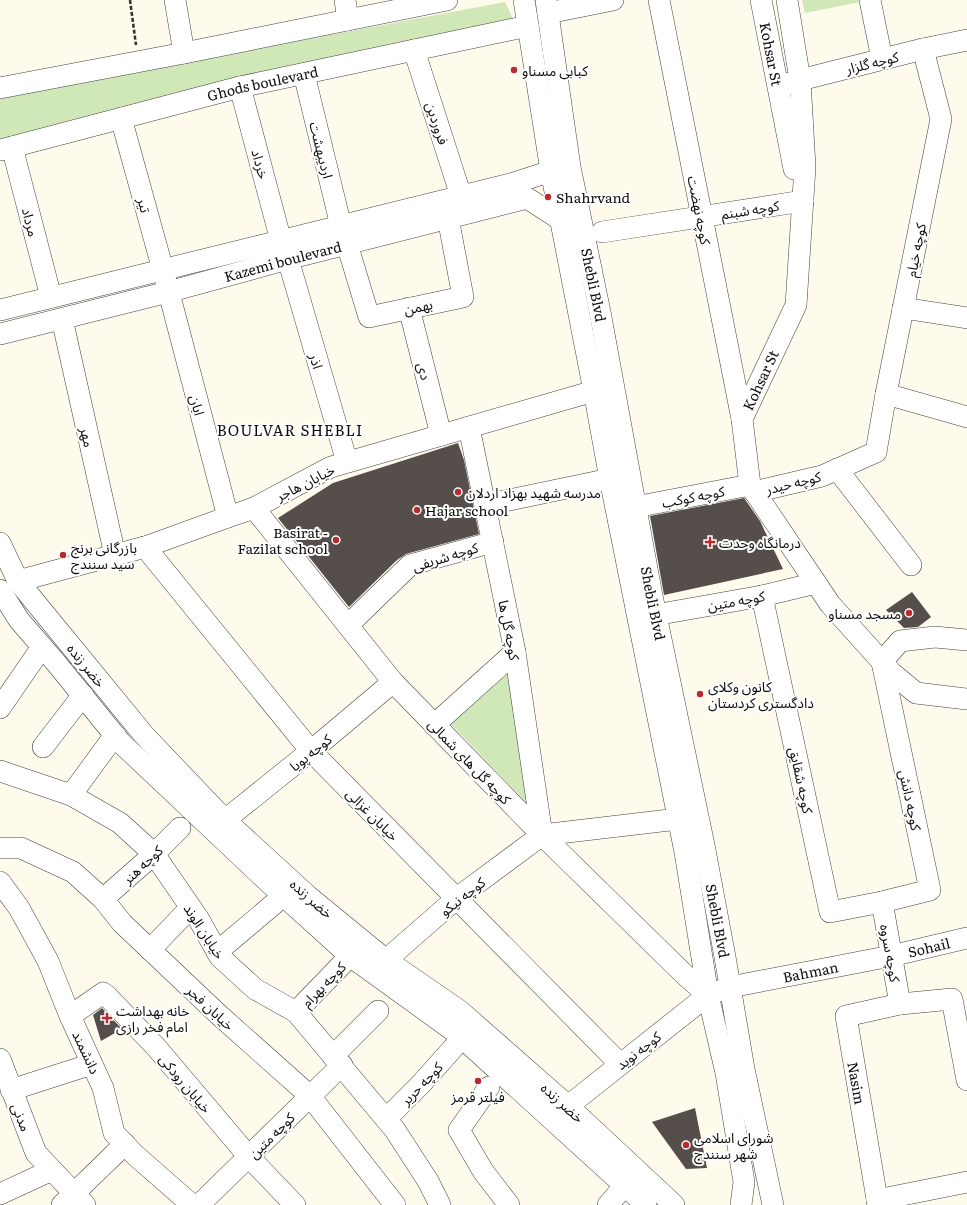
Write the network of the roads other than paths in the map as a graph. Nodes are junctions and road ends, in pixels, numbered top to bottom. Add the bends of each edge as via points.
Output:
1 (175, 0) edge
2 (345, 0) edge
3 (447, 0) edge
4 (524, 0) edge
5 (613, 0) edge
6 (659, 0) edge
7 (761, 0) edge
8 (787, 0) edge
9 (870, 0) edge
10 (547, 7) edge
11 (348, 20) junction
12 (528, 26) junction
13 (967, 40) edge
14 (922, 49) junction
15 (414, 50) junction
16 (184, 53) junction
17 (882, 59) junction
18 (304, 74) junction
19 (800, 80) junction
20 (240, 87) junction
21 (778, 87) junction
22 (0, 88) edge
23 (121, 118) junction
24 (6, 149) edge
25 (551, 171) junction
26 (461, 196) junction
27 (803, 201) junction
28 (702, 217) junction
29 (448, 218) junction
30 (561, 220) junction
31 (602, 232) dead end
32 (344, 235) junction
33 (285, 250) junction
34 (163, 270) junction
35 (168, 292) junction
36 (51, 298) junction
37 (409, 308) junction
38 (903, 308) junction
39 (0, 310) edge
40 (967, 318) edge
41 (62, 319) junction
42 (0, 334) edge
43 (594, 391) junction
44 (886, 394) junction
45 (967, 417) edge
46 (742, 419) junction
47 (469, 427) junction
48 (441, 435) junction
49 (876, 452) joint
50 (347, 462) junction
51 (837, 469) junction
52 (610, 479) junction
53 (752, 489) junction
54 (485, 505) junction
55 (635, 507) junction
56 (254, 508) junction
57 (228, 517) junction
58 (493, 542) junction
59 (0, 543) edge
60 (144, 547) junction
61 (115, 555) junction
62 (911, 565) dead end
63 (816, 583) junction
64 (6, 594) edge
65 (762, 596) junction
66 (656, 615) junction
67 (348, 625) junction
68 (967, 640) edge
69 (42, 647) junction
70 (515, 652) junction
71 (882, 662) junction
72 (393, 682) junction
73 (83, 696) junction
74 (967, 699) edge
75 (0, 708) edge
76 (434, 725) junction
77 (115, 735) junction
78 (44, 747) dead end
79 (311, 752) junction
80 (0, 771) edge
81 (71, 795) junction
82 (678, 819) junction
83 (225, 820) junction
84 (180, 828) dead end
85 (542, 835) junction
86 (0, 848) edge
87 (154, 854) junction
88 (0, 882) edge
89 (457, 898) junction
90 (104, 899) junction
91 (882, 902) junction
92 (276, 903) dead end
93 (190, 908) junction
94 (967, 938) edge
95 (150, 950) junction
96 (217, 952) junction
97 (350, 956) junction
98 (891, 956) junction
99 (386, 960) junction
100 (730, 988) junction
101 (708, 995) junction
102 (900, 1004) junction
103 (378, 1011) dead end
104 (296, 1012) junction
105 (70, 1016) junction
106 (454, 1047) dead end
107 (338, 1061) junction
108 (92, 1064) junction
109 (620, 1064) junction
110 (4, 1074) edge
111 (967, 1080) edge
112 (489, 1087) dead end
113 (310, 1096) junction
114 (568, 1106) junction
115 (386, 1118) junction
116 (125, 1144) junction
117 (249, 1157) junction
118 (52, 1170) junction
119 (967, 1182) edge
120 (625, 1185) junction
121 (0, 1194) edge
122 (74, 1201) edge
123 (288, 1202) edge
124 (878, 1203) edge
125 (192, 1205) edge
126 (199, 1205) edge
127 (394, 1205) edge
128 (440, 1205) edge
129 (509, 1205) edge
130 (608, 1205) edge
131 (646, 1205) edge
132 (674, 1205) edge
133 (741, 1205) edge
134 (773, 1205) edge

1 - 16 street
2 - 11 street
3 - 11 street
4 - 12 street, Shebli Blvd
5 - 10 street
6 - 28 street, کوچه نهضت
7 - 21 street, Kohsar St
8 - 19 street, Kohsar St
9 - 17 street
10 - 55 street, Shebli Blvd via 570,167 600,312
11 - 16 street
12 - 15 street, Ghods boulevard
12 - 25 street, Shebli Blvd
13 - 14 street, کوچه گلزار
14 - 17 street, کوچه گلزار
14 - 38 street, کوچه خیام via 941,119
15 - 18 street, Ghods boulevard
15 - 26 street, فروردین
16 - 22 street
17 - 19 street, کوچه گلزار
18 - 20 street, Ghods boulevard
18 - 32 street, اردیبهشت
19 - 21 street, کوچه گلزار
19 - 27 street, Kohsar St via 805,167
20 - 23 street, Ghods boulevard
20 - 33 street, خرداد
21 - 27 street, Kohsar St
23 - 24 street, Ghods boulevard
23 - 34 street, تیر
24 - 36 street, مرداد
25 - 26 street, Kazemi boulevard
25 - 30 street, Shebli Blvd
26 - 32 street, Kazemi boulevard
27 - 28 street, کوچه شبنم
27 - 46 street, Kohsar St via 796,305
28 - 31 street, کوچه شبنم
28 - 46 street, کوچه نهضت
29 - 30 street, Kazemi boulevard via 527,198
29 - 32 street, Kazemi boulevard
29 - 37 street, بهمن via 463,297
30 - 43 street, Shebli Blvd
32 - 33 street, Kazemi boulevard
32 - 37 street, بهمن via 369,317
33 - 34 street, Kazemi boulevard
33 - 35 street, Kazemi boulevard
33 - 50 street, اذر
34 - 35 street, تیر
34 - 36 street, Kazemi boulevard
35 - 41 street, Kazemi boulevard
35 - 57 street, ابان
36 - 39 street, Kazemi boulevard
37 - 48 street, دی
38 - 40 street
38 - 44 street, کوچه خیام
41 - 42 street, Kazemi boulevard
41 - 61 street, مهر
43 - 47 street, خیابان هاجر
43 - 52 street, Shebli Blvd
44 - 45 street
44 - 49 street, کوچه خیام
46 - 53 street, Kohsar St
47 - 48 street, خیابان هاجر
47 - 54 street, کوچه گل ها
48 - 50 street, خیابان هاجر
49 - 51 street, کوچه حیدر
50 - 56 street, خیابان هاجر via 331,467
51 - 53 street, کوچه حیدر via 822,476
51 - 62 street
52 - 54 street
52 - 82 street, Shebli Blvd
53 - 55 street, کوچه کوکب
53 - 63 street, Kohsar St
54 - 58 street, کوچه گل ها
55 - 66 street, Shebli Blvd
56 - 57 street, خیابان هاجر
56 - 67 street, کوچه گل های شمالی
57 - 60 street, خیابان هاجر
58 - 67 street, کوچه شریفی via 410,565
58 - 70 street, کوچه گل ها
59 - 64 street, خضر زنده
60 - 61 street, خیابان هاجر
60 - 79 street, خیابان غزالی
61 - 64 street, خیابان هاجر
63 - 65 street, کوچه متین
63 - 71 street, Kohsar St via 830,604
64 - 69 street, خضر زنده via 19,620
64 - 83 street, خضر زنده
65 - 66 street, کوچه متین
65 - 91 street, کوچه شقایق via 830,912
66 - 100 street, Shebli Blvd via 704,845
67 - 72 street, کوچه گل های شمالی
68 - 71 street via 935,637 900,641
69 - 73 street, خضر زنده
69 - 75 street
70 - 76 street
70 - 85 street, کوچه گل ها
71 - 74 street, Kohsar St via 916,693
71 - 91 street, کوچه دانش via 930,890
72 - 76 street, کوچه گل های شمالی
72 - 79 street, کوچه پویا
73 - 77 street, خضر زنده
73 - 78 street
76 - 85 street, کوچه گل های شمالی
77 - 81 street
77 - 97 street, خضر زنده via 264,878
79 - 83 street, کوچه پویا
79 - 89 street, خیابان غزالی
80 - 81 street, خیابان الوند
81 - 87 street, خیابان الوند via 120,823
82 - 85 street
82 - 101 street, Shebli Blvd
83 - 99 street, خضر زنده via 308,896
84 - 87 street, کوچه هنر
85 - 89 street, کوچه نیکو
85 - 101 street, کوچه گل های شمالی
86 - 90 street, خیابان فجر via 21,848 73,872
87 - 90 street, کوچه هنر
87 - 93 street, خیابان الوند
88 - 105 street, دانشمند via 19,908 48,961
89 - 99 street, کوچه نیکو
89 - 109 street, خیابان غزالی
90 - 95 street, خیابان فجر via 122,923
91 - 98 street, کوچه سروه
92 - 96 street
93 - 95 street
93 - 96 street, خیابان الوند
94 - 98 street, Sohail
95 - 113 street, خیابان فجر
96 - 104 street, خیابان الوند via 255,989
97 - 104 street, کوچه بهرام
97 - 120 street, خضر زنده via 458,1034
98 - 100 street, Bahman
98 - 102 street, کوچه سروه
99 - 114 street, خضر زنده via 460,1011
100 - 101 street, Bahman
100 - 134 street, Shebli Blvd via 744,1069
101 - 109 street, کوچه نوید
101 - 133 street, Shebli Blvd via 726,1072 744,1182
102 - 111 street via 952,999
102 - 124 street, Nasim via 846,1016
103 - 107 street, کوچه متین
104 - 107 street, خیابان الوند
105 - 108 street, دانشمند
105 - 117 street, خیابان رودکی via 103,993 156,1047
106 - 115 street, کوچه حریر
107 - 113 street, کوچه متین
107 - 115 street, خیابان الوند
108 - 110 street
108 - 116 street, دانشمند via 103,1088 114,1133
109 - 114 street, کوچه نوید
110 - 118 street, مدنی via 36,1153
112 - 129 street via 459,1130 483,1171
113 - 117 street, کوچه متین
113 - 127 street, خیابان فجر
114 - 132 street, خضر زنده
115 - 128 street, خیابان الوند via 428,1181
116 - 122 street
116 - 125 street, دانشمند
117 - 123 street, خیابان رودکی
117 - 126 street, کوچه متین
118 - 121 street
118 - 122 street, مدنی
119 - 124 street
120 - 130 street
120 - 131 street, خضر زنده

